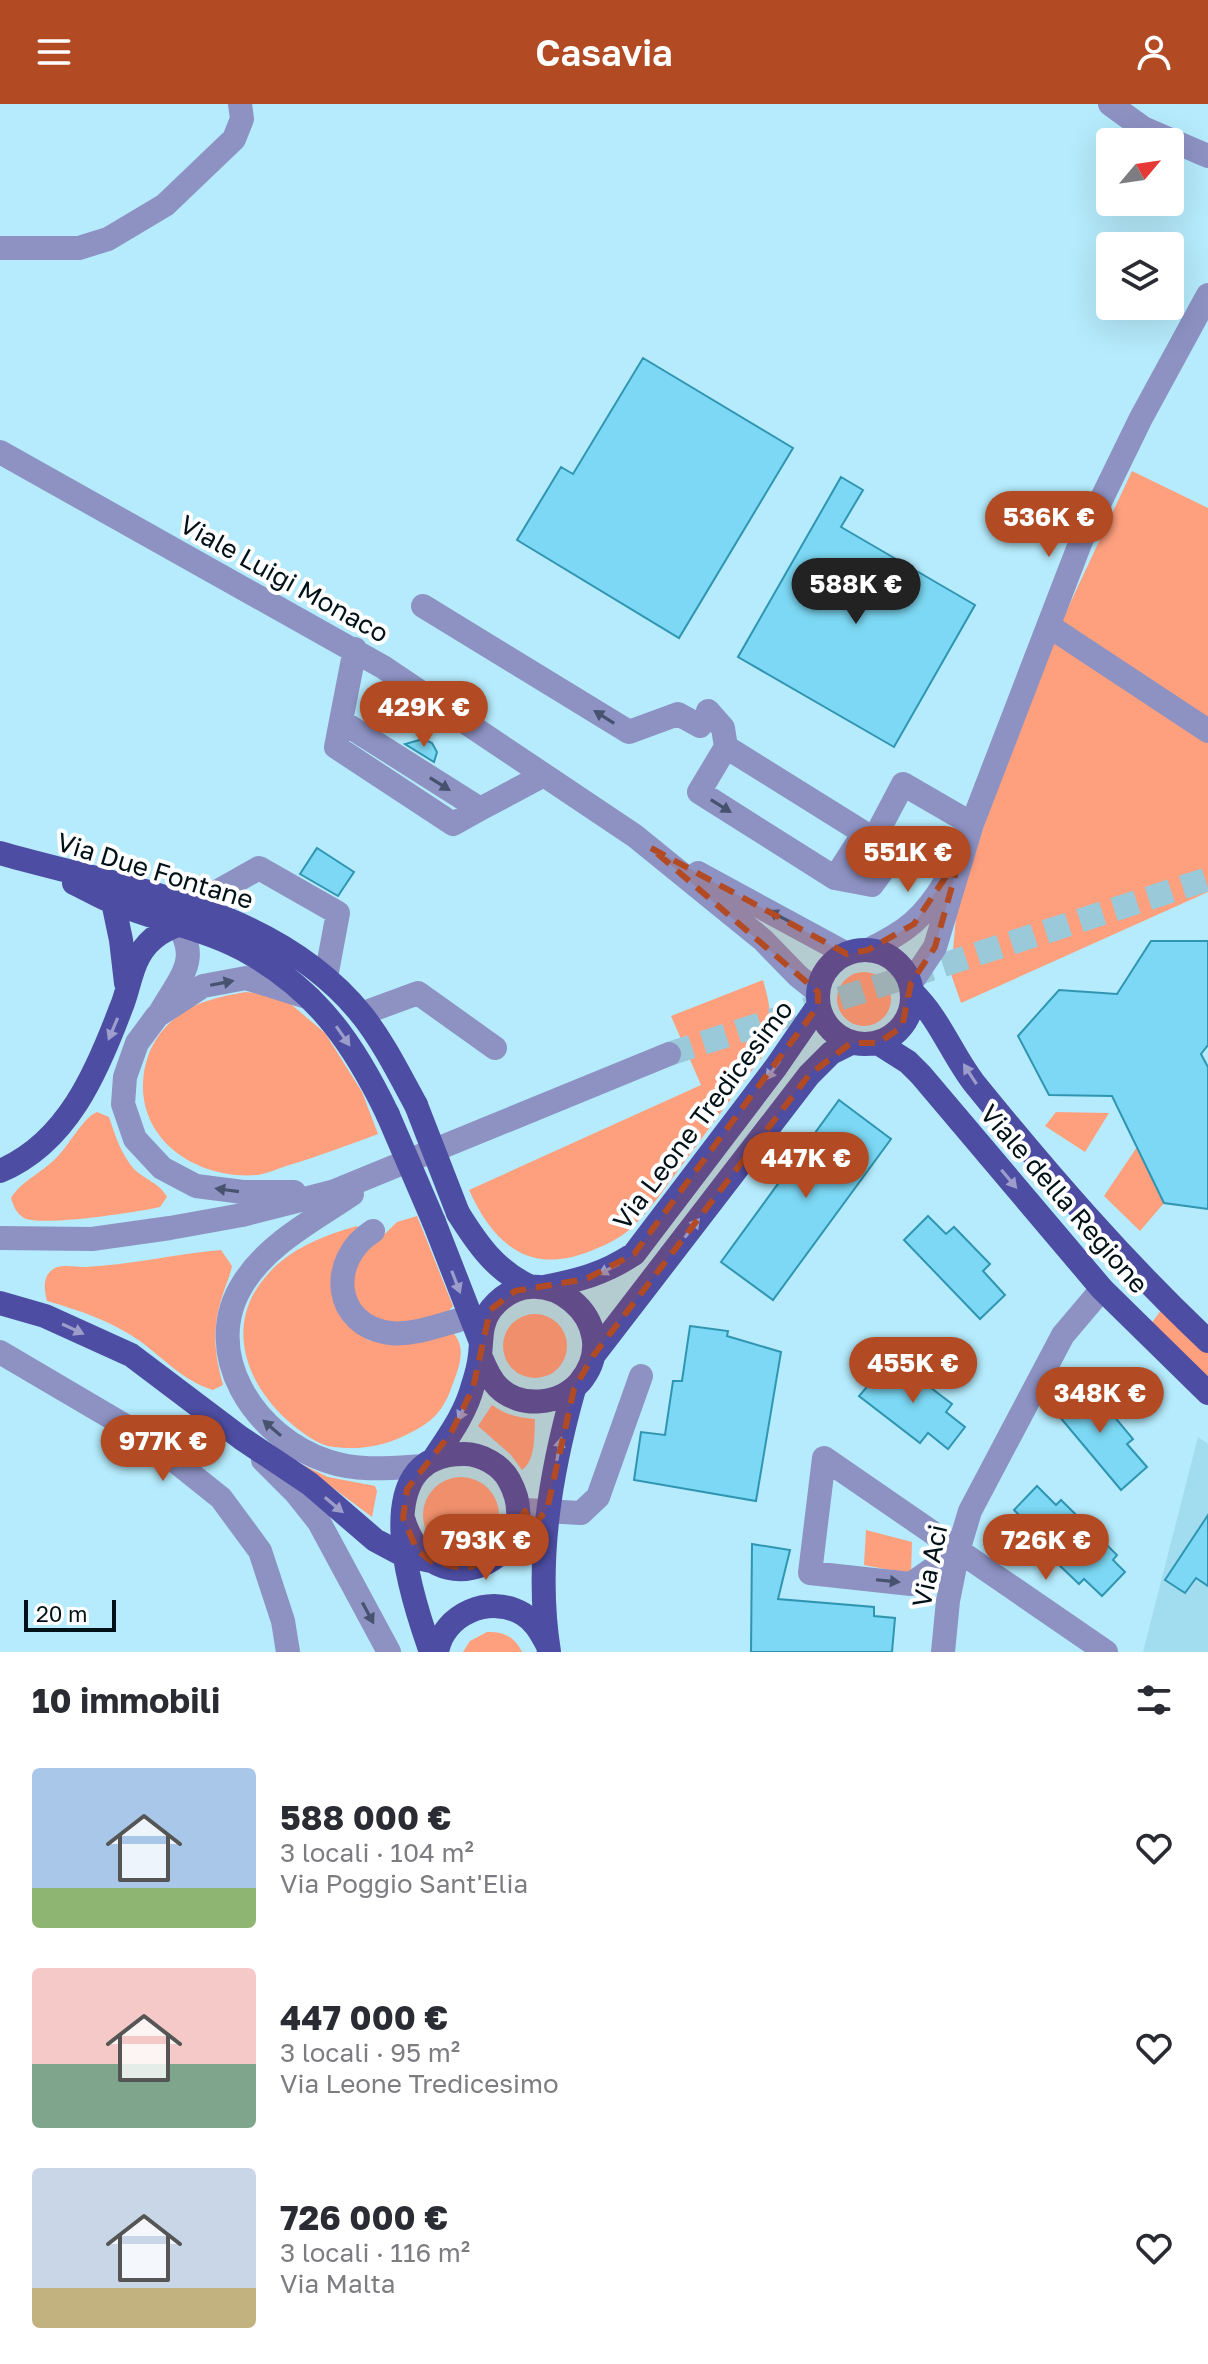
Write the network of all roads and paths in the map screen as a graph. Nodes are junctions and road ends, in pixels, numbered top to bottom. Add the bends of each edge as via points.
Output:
1 (240, 104) edge
2 (1110, 104) edge
3 (1208, 156) edge
4 (0, 248) edge
5 (1208, 295) edge
6 (0, 452) edge
7 (423, 606) dead end
8 (1049, 626) junction
9 (355, 649) junction
10 (1208, 731) edge
11 (726, 747) junction
12 (544, 775) junction
13 (972, 824) junction
14 (869, 836) junction
15 (651, 848) junction
16 (0, 853) edge
17 (961, 854) junction
18 (36, 863) junction
19 (835, 878) junction
20 (113, 902) junction
21 (193, 915) junction
22 (858, 952) junction
23 (326, 977) junction
24 (912, 988) junction
25 (127, 991) junction
26 (313, 999) junction
27 (818, 999) junction
28 (361, 1014) junction
29 (157, 1016) junction
30 (851, 1043) junction
31 (878, 1043) junction
32 (495, 1048) dead end
33 (669, 1054) tunnel mouth
34 (0, 1171) edge
35 (387, 1171) junction
36 (332, 1192) junction
37 (373, 1231) dead end
38 (0, 1238) edge
39 (536, 1287) junction
40 (1102, 1289) junction
41 (0, 1303) edge
42 (470, 1317) junction
43 (1208, 1341) edge
44 (480, 1348) junction
45 (0, 1352) edge
46 (593, 1356) junction
47 (641, 1376) dead end
48 (574, 1389) junction
49 (1208, 1393) edge
50 (241, 1438) junction
51 (428, 1463) junction
52 (530, 1510) junction
53 (403, 1518) junction
54 (958, 1551) junction
55 (403, 1555) junction
56 (497, 1557) junction
57 (431, 1561) junction
58 (549, 1649) edge
59 (288, 1652) edge
60 (389, 1652) edge
61 (431, 1652) edge
62 (437, 1652) edge
63 (943, 1652) edge
64 (1106, 1652) edge

1 - 4 street via 242,119 234,139 165,205 108,239 79,248
2 - 3 street via 1143,128
5 - 8 street via 1088,527
6 - 9 street, Viale Luigi Monaco
11 -> 7 street via 723,728 704,718 678,714 629,732
8 - 10 street
8 - 13 street
9 - 12 street, Viale Luigi Monaco
9 -> 12 street via 341,721 480,809
11 - 14 street
11 -> 19 street via 699,792
12 - 15 street, Viale Luigi Monaco
13 - 14 street via 903,784
13 - 17 street
14 - 19 street
14 - 19 street via 894,855 872,885
22 -> 15 street
15 - 27 street via 763,940
16 - 18 main road, Via Due Fontane
17 - 22 street via 914,924
17 - 24 street via 935,947
18 - 20 main road, Via Due Fontane
18 - 21 main road, Via Due Fontane via 158,896
20 - 21 main road, Via Due Fontane
20 - 25 main road
21 - 23 main road, Via Due Fontane via 254,930
21 - 23 street via 259,868 338,913
21 - 25 main road via 160,932 138,956
21 - 26 main road, Via Due Fontane
21 - 29 street via 190,959
22 - 24 main road via 890,957
22 - 27 main road via 833,962 823,976
23 - 28 main road, Via Due Fontane
24 - 31 main road via 902,1027
43 -> 24 main road, Viale della Regione via 1109,1242 971,1079
25 -> 34 main road via 90,1083 60,1128 21,1162
29 -> 26 street via 203,986 246,978
26 -> 42 main road, Via Due Fontane, bridge via 366,1070
27 - 30 main road via 823,1020
27 -> 39 main road, Via Leone Tredicesimo via 776,1067 634,1254 586,1279
28 - 32 street via 418,993
28 - 39 main road, Via Due Fontane, bridge via 416,1105 458,1213 481,1250 512,1278
36 -> 29 street via 196,1186 162,1168 135,1139 123,1104 125,1077 137,1043
30 - 31 main road
46 -> 30 main road via 809,1075 831,1053
31 -> 40 main road, Viale della Regione via 921,1075
33 - 35 street
35 - 36 street
51 -> 35 street via 374,1470 326,1461 292,1444 251,1408 230,1356 231,1318 241,1285 253,1269 279,1243
36 - 38 street via 242,1215 107,1237
37 - 42 street via 355,1245 342,1277 351,1311 363,1323 403,1333
39 - 44 main road via 515,1291 490,1310
39 - 46 main road via 560,1292 576,1303 588,1318
40 - 49 main road, Viale della Regione
40 - 54 street, Via Aci via 1063,1335 987,1476
41 -> 50 main road via 45,1316 131,1355
42 - 44 main road
44 - 48 main road via 488,1374 518,1399 556,1399
44 -> 51 main road via 473,1388 461,1415
45 - 59 street via 146,1438 221,1498 260,1551
46 - 48 main road
47 - 52 street via 598,1497 581,1513
52 -> 48 main road
50 -> 55 main road via 310,1484 375,1540
50 -> 60 street via 319,1522
51 - 52 main road via 452,1454 472,1454 491,1462
51 - 53 main road via 407,1489
52 - 56 main road
52 - 56 main road via 519,1510 517,1528
52 - 58 main road via 544,1554
53 - 55 main road
53 - 57 main road via 417,1550
54 -> 54 street via 824,1458 810,1573 911,1584
54 - 63 street, Via Aci
54 - 64 street
55 - 57 main road
55 - 61 main road
56 - 57 main road via 465,1569
58 - 62 main road via 539,1628 523,1614 484,1606 464,1613 448,1627

